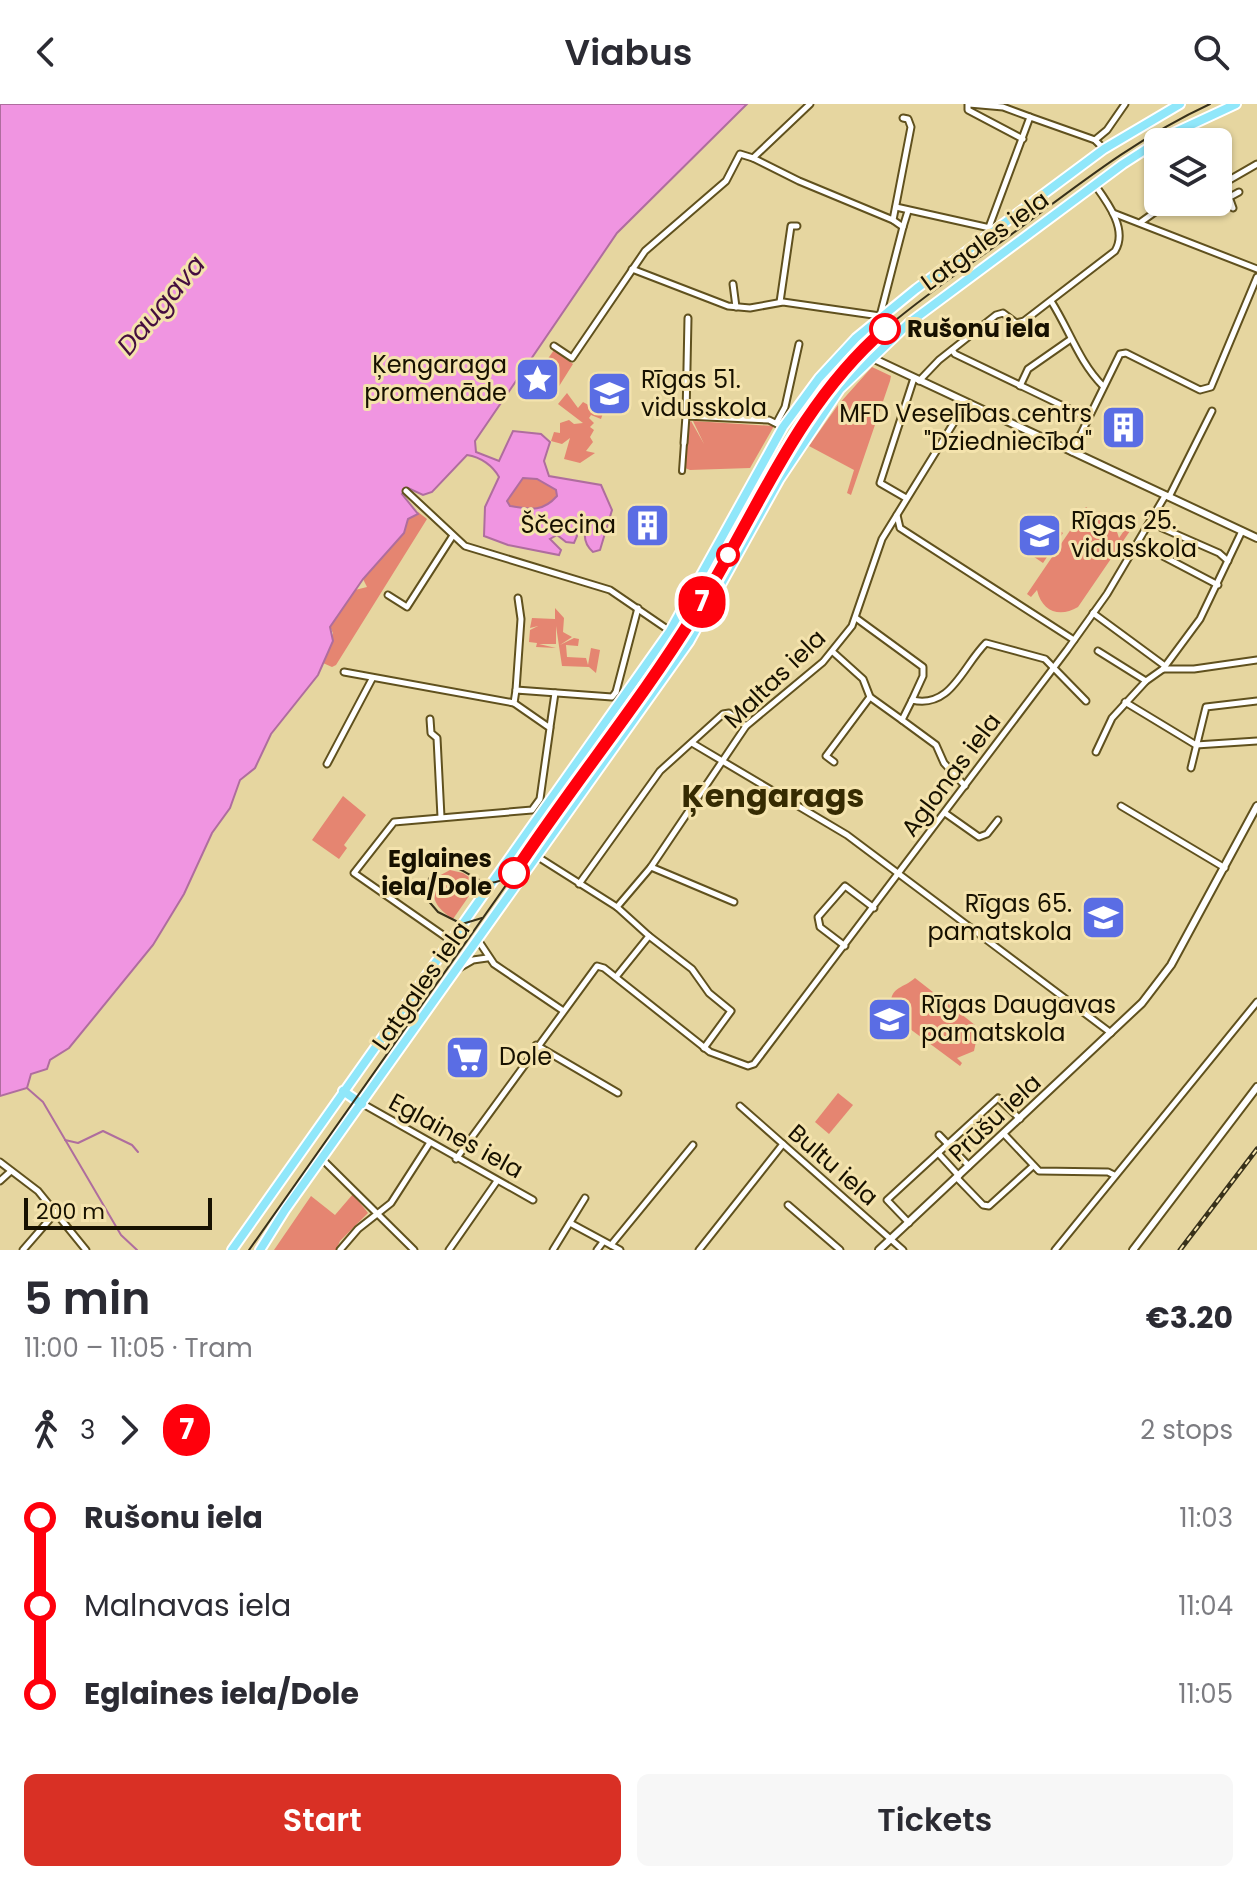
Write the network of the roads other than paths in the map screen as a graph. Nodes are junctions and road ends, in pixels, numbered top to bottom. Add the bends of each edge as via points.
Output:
1 (810, 104) edge
2 (969, 104) edge
3 (1125, 104) edge
4 (1180, 104) edge
5 (1236, 104) edge
6 (1012, 107) edge
7 (1030, 117) junction
8 (903, 118) dead end
9 (1023, 139) junction
10 (1095, 140) junction
11 (1104, 149) junction
12 (753, 158) junction
13 (1257, 164) edge
14 (1232, 178) edge
15 (1095, 185) junction
16 (1239, 192) dead end
17 (1232, 196) edge
18 (896, 207) junction
19 (908, 211) junction
20 (1112, 213) junction
21 (1149, 216) edge
22 (893, 220) junction
23 (1140, 222) junction
24 (797, 226) dead end
25 (903, 227) junction
26 (991, 229) junction
27 (632, 269) junction
28 (1257, 269) edge
29 (1257, 277) edge
30 (733, 284) dead end
31 (1051, 301) junction
32 (780, 302) junction
33 (736, 307) junction
34 (880, 316) junction
35 (688, 318) dead end
36 (1071, 339) junction
37 (799, 344) dead end
38 (554, 346) dead end
39 (952, 350) junction
40 (870, 357) junction
41 (917, 379) junction
42 (1020, 386) junction
43 (1103, 386) junction
44 (966, 403) junction
45 (1212, 411) dead end
46 (686, 416) junction
47 (1088, 418) junction
48 (780, 425) junction
49 (684, 443) joint
50 (1072, 453) junction
51 (682, 471) dead end
52 (406, 491) dead end
53 (1167, 497) junction
54 (906, 498) junction
55 (896, 514) junction
56 (900, 528) junction
57 (1162, 528) dead end
58 (1242, 531) junction
59 (885, 532) junction
60 (452, 537) junction
61 (1257, 538) edge
62 (1137, 542) junction
63 (1229, 561) junction
64 (1218, 585) junction
65 (388, 595) dead end
66 (518, 598) dead end
67 (686, 606) junction
68 (638, 608) junction
69 (1093, 613) junction
70 (704, 618) junction
71 (856, 618) junction
72 (670, 631) junction
73 (1074, 640) junction
74 (1098, 651) dead end
75 (833, 652) junction
76 (1257, 660) edge
77 (1055, 666) junction
78 (1164, 667) junction
79 (344, 672) dead end
80 (372, 679) junction
81 (1146, 681) junction
82 (516, 690) junction
83 (555, 693) junction
84 (619, 695) junction
85 (870, 697) junction
86 (912, 700) junction
87 (1086, 701) dead end
88 (1257, 701) edge
89 (1125, 702) junction
90 (514, 703) junction
91 (430, 719) dead end
92 (902, 720) junction
93 (746, 726) junction
94 (550, 728) junction
95 (1257, 741) edge
96 (692, 743) junction
97 (1196, 745) junction
98 (1096, 752) dead end
99 (722, 760) junction
100 (834, 762) dead end
101 (327, 764) dead end
102 (1191, 768) dead end
103 (965, 786) junction
104 (1121, 806) dead end
105 (1257, 806) edge
106 (539, 808) junction
107 (945, 813) junction
108 (441, 817) junction
109 (998, 820) dead end
110 (538, 857) junction
111 (651, 867) junction
112 (1225, 868) junction
113 (899, 874) junction
114 (579, 884) junction
115 (734, 902) dead end
116 (617, 907) junction
117 (874, 908) junction
118 (649, 936) junction
119 (450, 940) junction
120 (478, 940) junction
121 (845, 946) junction
122 (488, 958) junction
123 (457, 970) junction
124 (616, 977) junction
125 (1257, 1002) edge
126 (562, 1010) junction
127 (1112, 1033) junction
128 (536, 1045) junction
129 (704, 1048) junction
130 (1257, 1087) edge
131 (343, 1091) junction
132 (618, 1093) dead end
133 (362, 1104) junction
134 (740, 1106) dead end
135 (1020, 1119) junction
136 (1004, 1134) junction
137 (939, 1135) dead end
138 (429, 1144) junction
139 (783, 1144) junction
140 (948, 1144) junction
141 (693, 1145) dead end
142 (938, 1153) junction
143 (456, 1159) junction
144 (323, 1160) junction
145 (0, 1162) edge
146 (970, 1166) junction
147 (1033, 1166) junction
148 (11, 1171) junction
149 (1115, 1175) junction
150 (958, 1177) junction
151 (0, 1181) edge
152 (497, 1181) junction
153 (585, 1198) dead end
154 (533, 1200) dead end
155 (788, 1205) dead end
156 (56, 1212) junction
157 (377, 1214) junction
158 (570, 1223) junction
159 (909, 1223) junction
160 (889, 1238) junction
161 (603, 1242) junction
162 (611, 1245) junction
163 (23, 1250) edge
164 (86, 1250) edge
165 (232, 1250) edge
166 (260, 1250) edge
167 (340, 1250) edge
168 (414, 1250) edge
169 (449, 1250) edge
170 (553, 1250) edge
171 (597, 1250) edge
172 (620, 1250) edge
173 (699, 1250) edge
174 (840, 1250) edge
175 (879, 1250) edge
176 (903, 1250) edge
177 (1055, 1250) edge
178 (1133, 1250) edge

1 - 12 street
2 - 6 street
2 - 9 street via 975,116
3 - 10 street
4 - 11 highway, Latgales iela
5 - 15 highway, Latgales iela via 1151,145
6 - 7 street
7 - 9 street
7 - 10 street
8 - 18 street via 911,127
9 - 26 street
10 - 11 street
11 - 26 highway, Latgales iela
12 - 22 street
12 - 27 street via 740,154 726,181 645,251
13 - 14 street
15 - 20 street
15 - 40 highway, Latgales iela
16 - 17 street
18 - 19 street
18 - 22 street
19 - 25 street
19 - 26 street
20 - 23 street
20 - 31 street via 1119,228 1117,248
21 - 23 street
22 - 25 street
23 - 28 street
24 - 32 street via 791,226
25 - 34 street
26 - 34 highway, Latgales iela
27 - 33 street
27 - 38 street via 572,358
29 - 43 street via 1209,389 1200,390 1123,353
30 - 33 street
31 - 36 street
31 - 39 street via 1024,321 996,315
32 - 33 street
32 - 34 street
34 - 48 highway, Latgales iela
35 - 46 street
36 - 42 street via 1028,369
36 - 43 street
37 - 48 street
39 - 41 street
39 - 42 street
40 - 41 street
40 - 70 highway, Latgales iela via 805,437
41 - 44 street
41 - 54 street via 880,483
42 - 47 street
43 - 47 street
44 - 50 street
44 - 54 street, Maltas iela
45 - 53 street, Aglonas iela
46 - 48 street
46 - 49 street
47 - 50 street
48 - 67 highway, Latgales iela
49 - 51 street
50 - 53 street
52 - 60 street
53 - 58 street
53 - 62 street, Aglonas iela
54 - 55 street, Maltas iela
55 - 56 street
55 - 59 street, Maltas iela
56 - 59 street
56 - 73 street
57 - 63 street
58 - 61 street
58 - 63 street
59 - 71 street, Maltas iela
60 - 65 street via 407,607
60 - 68 street via 476,550 610,590
62 - 64 street
62 - 69 street, Aglonas iela
63 - 64 street
64 - 78 street
66 - 82 street
67 - 70 highway
67 - 72 highway, Latgales iela
68 - 72 street
68 - 84 street
69 - 73 street, Aglonas iela
69 - 78 street
70 - 110 highway, Latgales iela
71 - 75 street, Maltas iela
71 - 86 street via 923,667
72 - 84 highway, Latgales iela
73 - 77 street, Aglonas iela
74 - 81 street
75 - 85 street via 863,679
75 - 93 street, Maltas iela
76 - 78 street
77 - 86 street via 1039,656 986,643 943,698 931,703
77 - 87 street
77 - 103 street, Aglonas iela
78 - 81 street
79 - 80 street
80 - 90 street
80 - 101 street
81 - 89 street
82 - 83 street
82 - 90 street
83 - 84 street
83 - 94 street
84 - 106 highway, Latgales iela
85 - 92 street
85 - 100 street via 826,756
86 - 92 street
88 - 97 street via 1206,707
89 - 97 street
89 - 98 street
90 - 94 street
91 - 108 street via 437,738
92 - 103 street via 936,745
93 - 96 street via 723,714
93 - 99 street, Maltas iela
94 - 106 street
95 - 97 street
96 - 99 street
96 - 114 street via 660,771
97 - 102 street
99 - 111 street, Maltas iela
99 - 113 street via 847,835
103 - 107 street, Aglonas iela
104 - 112 street
105 - 112 street, Prūšu iela
106 - 108 street
106 - 119 highway, Latgales iela
107 - 109 street via 979,837
107 - 113 street, Aglonas iela
108 - 119 street via 394,822 354,873
110 - 114 street
110 - 120 highway, Latgales iela
111 - 115 street
111 - 116 street, Maltas iela
112 - 127 street, Prūšu iela via 1171,965
113 - 117 street, Aglonas iela
113 - 127 street
114 - 116 street
116 - 118 street
117 - 121 street, Aglonas iela
117 - 121 street via 845,886 818,917 820,927
118 - 124 street
118 - 129 street via 692,969 731,1011
119 - 131 highway, Latgales iela
120 - 122 street
120 - 123 highway, Latgales iela
121 - 129 street, Aglonas iela via 751,1066
122 - 123 street
122 - 126 street
123 - 133 highway, Latgales iela
124 - 126 street via 600,966 592,968
124 - 129 street
125 - 149 street
126 - 128 street
127 - 135 street, Prūšu iela
128 - 132 street
128 - 143 street
130 - 178 street
131 - 133 highway
131 - 165 highway, Latgales iela
133 - 138 street, Eglaines iela
133 - 144 highway, Latgales iela
134 - 139 street, Bultu iela
135 - 136 street, Prūšu iela
135 - 140 street via 998,1098
136 - 146 street, Prūšu iela
136 - 147 street
137 - 140 street
138 - 143 street, Eglaines iela
138 - 157 street via 391,1203
139 - 160 street, Bultu iela
139 - 173 street
140 - 142 street
140 - 146 street
141 - 162 street
142 - 150 street
142 - 159 street via 887,1200
143 - 152 street, Eglaines iela
144 - 157 street
144 - 166 highway, Latgales iela
145 - 148 street
146 - 150 street, Prūšu iela
147 - 149 street via 1043,1172
147 - 150 street via 989,1206
148 - 151 street
148 - 156 street
149 - 177 street
150 - 159 street, Prūšu iela
152 - 154 street, Eglaines iela
152 - 169 street
153 - 158 street
155 - 174 street
156 - 163 street
156 - 164 street
157 - 167 street
157 - 168 street
158 - 161 street
158 - 170 street
159 - 160 street, Prūšu iela
160 - 175 street, Prūšu iela
160 - 176 street, Bultu iela
161 - 162 street
161 - 171 street
162 - 172 street

